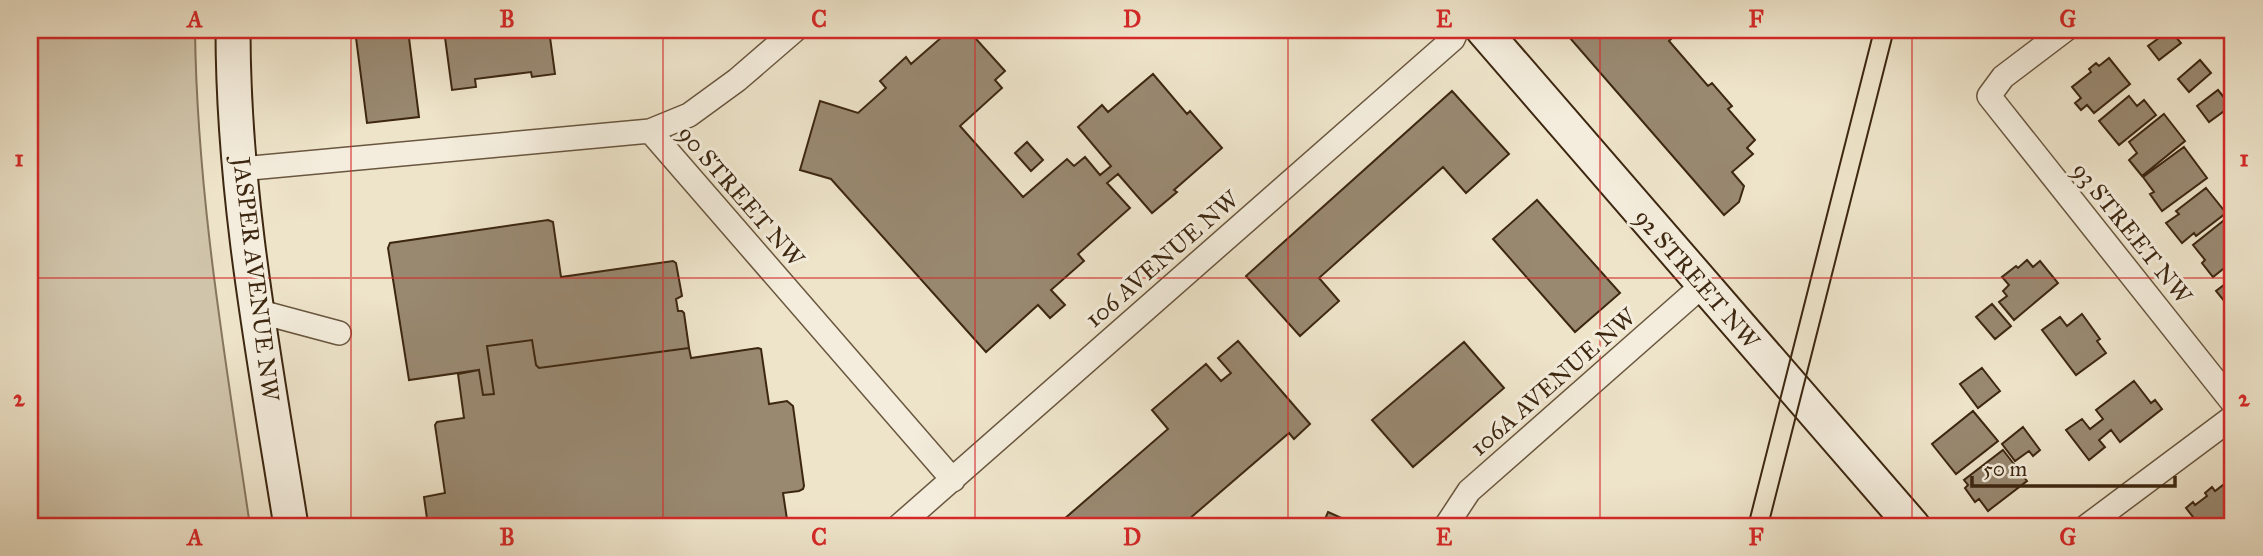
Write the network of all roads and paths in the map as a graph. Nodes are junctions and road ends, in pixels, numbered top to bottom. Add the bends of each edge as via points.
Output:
1 (233, 30) edge
2 (794, 30) edge
3 (1457, 30) edge
4 (1483, 30) edge
5 (2065, 30) edge
6 (650, 131) junction
7 (240, 169) junction
8 (1703, 285) junction
9 (257, 311) junction
10 (339, 333) dead end
11 (2233, 403) edge
12 (2233, 417) edge
13 (953, 480) junction
14 (291, 526) edge
15 (899, 526) edge
16 (1446, 526) edge
17 (1913, 526) edge
18 (2087, 526) edge

1 - 7 street, JASPER AVENUE NW
2 - 6 street via 689,115
3 - 13 street, 106 AVENUE NW via 1453,39
4 - 8 street, 92 STREET NW
5 - 11 street, 93 STREET NW via 2003,78 1989,96
6 - 7 street, 90 STREET NW
6 - 13 street, 90 STREET NW
7 - 9 street, JASPER AVENUE NW
8 - 16 street, 106A AVENUE NW via 1469,491
8 - 17 street, 92 STREET NW
9 - 10 street
9 - 14 street, JASPER AVENUE NW
12 - 18 street
13 - 15 street, 106 AVENUE NW

